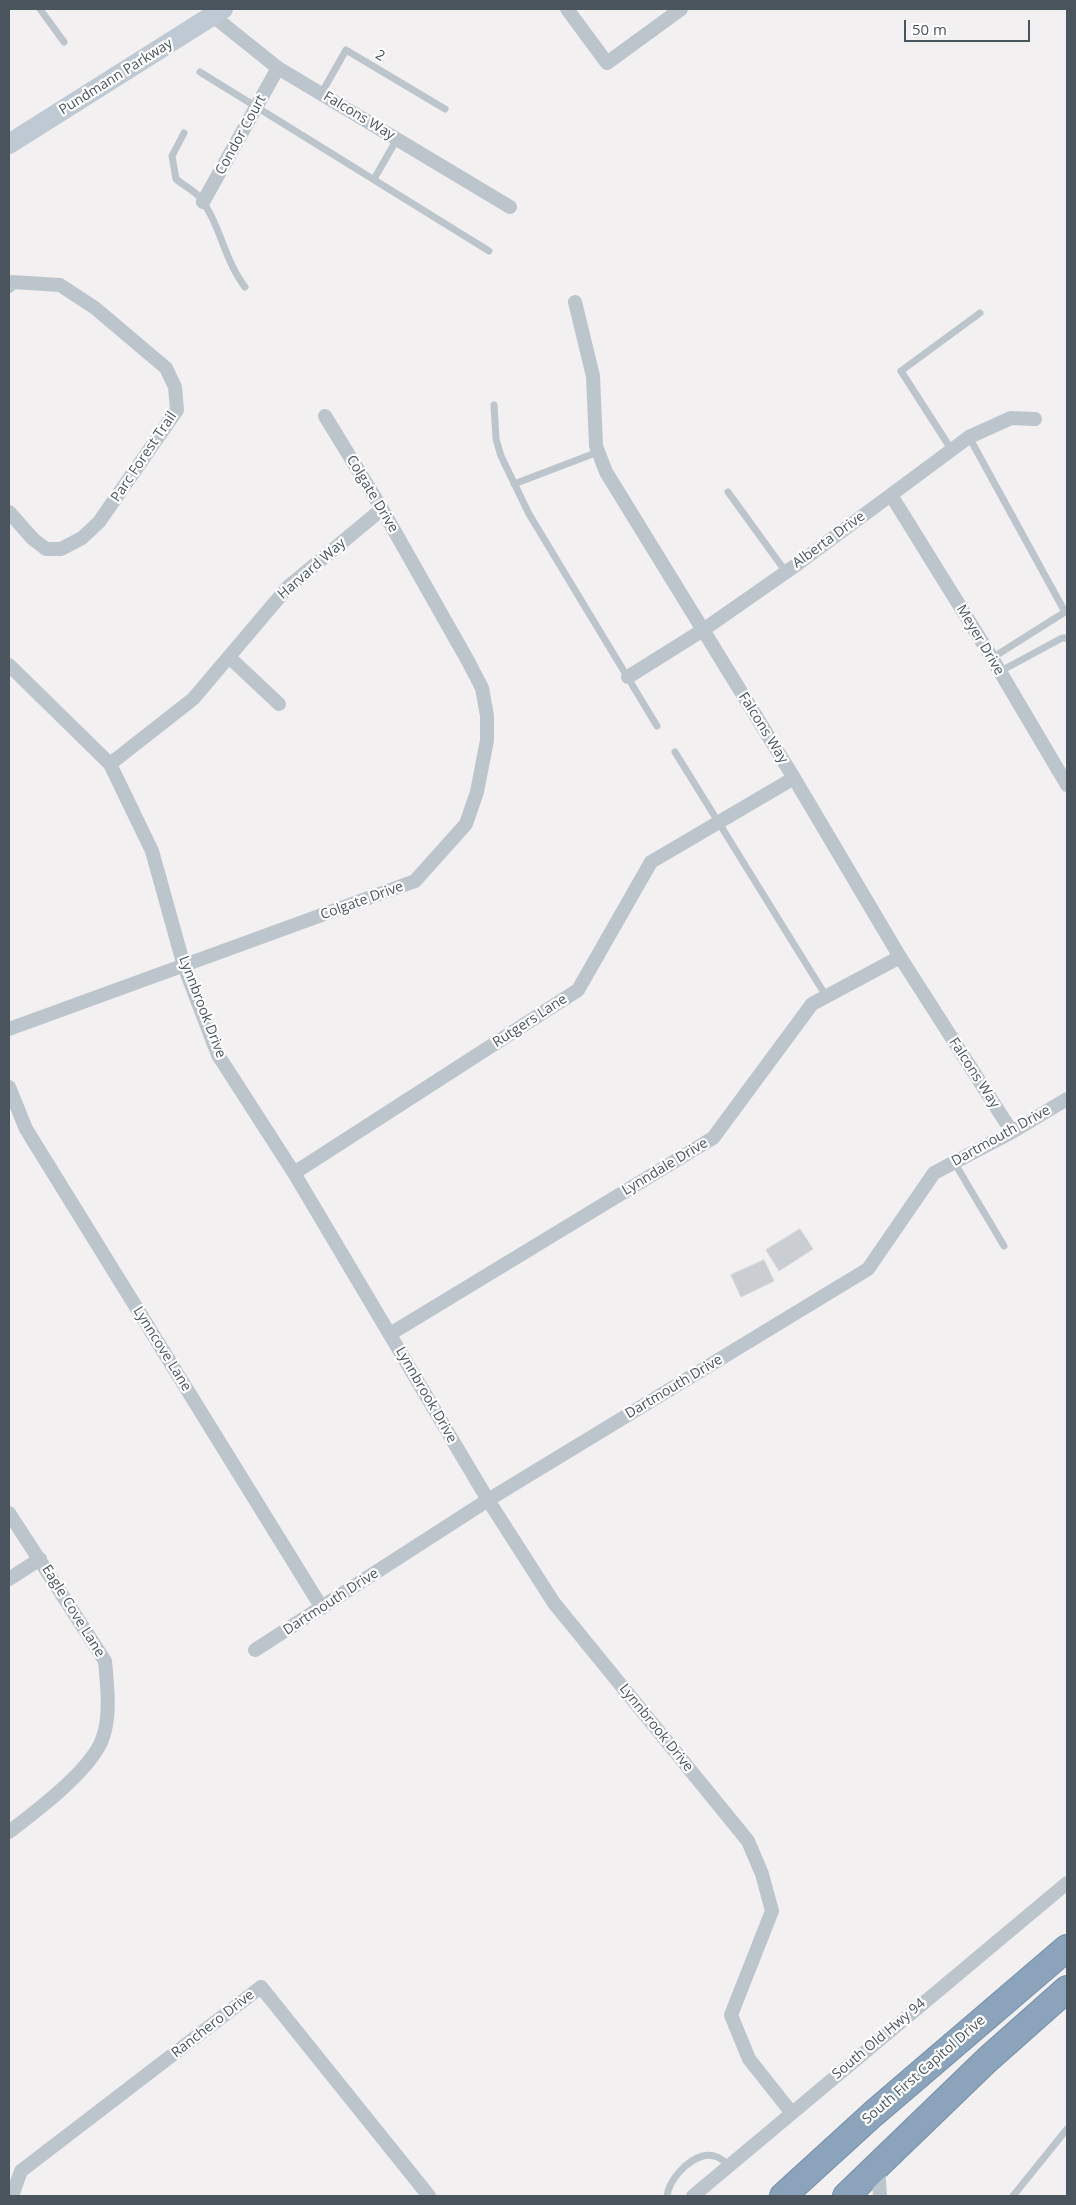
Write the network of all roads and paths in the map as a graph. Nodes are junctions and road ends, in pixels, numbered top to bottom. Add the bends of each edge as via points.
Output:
1 (40, 9) edge
2 (567, 9) edge
3 (681, 9) edge
4 (218, 12) edge
5 (64, 42) dead end
6 (278, 68) junction
7 (200, 72) dead end
8 (321, 94) junction
9 (257, 107) junction
10 (445, 109) dead end
11 (184, 133) dead end
12 (397, 139) junction
13 (9, 144) edge
14 (374, 180) junction
15 (203, 202) junction
16 (510, 208) dead end
17 (488, 251) dead end
18 (10, 282) edge
19 (245, 287) dead end
20 (574, 302) dead end
21 (980, 313) dead end
22 (494, 405) dead end
23 (325, 416) dead end
24 (1035, 419) dead end
25 (969, 437) junction
26 (951, 449) junction
27 (598, 452) junction
28 (514, 484) junction
29 (728, 492) dead end
30 (891, 495) junction
31 (382, 509) junction
32 (9, 512) edge
33 (786, 572) junction
34 (703, 630) junction
35 (1067, 638) edge
36 (229, 657) junction
37 (992, 658) junction
38 (9, 665) edge
39 (999, 672) junction
40 (628, 677) junction
41 (280, 704) dead end
42 (657, 726) dead end
43 (676, 752) dead end
44 (110, 764) junction
45 (794, 778) junction
46 (1067, 785) edge
47 (719, 822) junction
48 (900, 957) junction
49 (184, 966) junction
50 (826, 996) junction
51 (9, 1029) edge
52 (9, 1087) edge
53 (1067, 1099) edge
54 (1012, 1132) junction
55 (954, 1162) junction
56 (294, 1173) junction
57 (1004, 1246) dead end
58 (390, 1334) junction
59 (488, 1500) junction
60 (9, 1513) edge
61 (40, 1558) junction
62 (9, 1579) edge
63 (322, 1608) junction
64 (255, 1650) dead end
65 (9, 1832) edge
66 (1067, 1882) edge
67 (1067, 1948) edge
68 (1067, 1989) edge
69 (791, 2112) junction
70 (1067, 2129) edge
71 (729, 2165) junction
72 (878, 2165) junction
73 (12, 2196) edge
74 (429, 2196) edge
75 (667, 2196) edge
76 (693, 2196) edge
77 (784, 2196) edge
78 (846, 2196) edge
79 (880, 2196) edge
80 (1012, 2196) edge

1 - 5 lane
2 - 3 street via 607,63
4 - 6 street, Falcons Way
4 - 13 street, Pundmann Parkway
6 - 8 street, Falcons Way
6 - 9 street, Condor Court
7 - 9 lane
8 - 10 lane, 2 via 346,50
8 - 12 street, Falcons Way
9 - 14 lane
9 - 15 street, Condor Court
11 - 15 lane via 172,156 176,179 192,189
12 - 14 lane
12 - 16 street, Falcons Way
14 - 17 lane
15 - 19 lane via 229,261
18 - 32 street, Parc Forest Trail via 60,284 95,308 166,368 176,387 177,410 99,522 82,538 61,549 46,548 33,539
20 - 27 street, Falcons Way via 593,376
21 - 26 lane via 901,371
22 - 28 lane via 496,439
23 - 31 street, Colgate Drive
24 - 25 street, Alberta Drive via 1011,418
25 - 26 street, Alberta Drive
25 - 37 lane via 1065,612
26 - 30 street, Alberta Drive
27 - 28 lane
27 - 34 street, Falcons Way via 606,472
28 - 40 lane
29 - 33 lane
30 - 33 street, Alberta Drive
30 - 37 street, Meyer Drive
31 - 36 street, Harvard Way via 288,587
31 - 49 street, Colgate Drive via 482,688 487,716 486,740 477,792 466,824 416,882
33 - 34 street, Alberta Drive
34 - 40 street, Alberta Drive
34 - 45 street, Falcons Way
35 - 39 lane
36 - 41 street
36 - 44 street, Harvard Way via 193,699
37 - 39 street, Meyer Drive
38 - 44 street, Lynnbrook Drive
39 - 46 street, Meyer Drive
40 - 42 lane
43 - 47 lane
44 - 49 street, Lynnbrook Drive via 152,851
45 - 47 street, Rutgers Lane
45 - 48 street, Falcons Way
47 - 50 lane
47 - 56 street, Rutgers Lane via 651,862 578,990
48 - 50 street, Lynndale Drive
48 - 54 street, Falcons Way
49 - 51 street, Colgate Drive
49 - 56 street, Lynnbrook Drive via 218,1056
50 - 58 street, Lynndale Drive via 812,1004 713,1138
52 - 63 street, Lynncove Lane via 26,1129
53 - 54 street, Dartmouth Drive
54 - 55 street, Dartmouth Drive
55 - 57 lane
55 - 59 street, Dartmouth Drive via 934,1173 868,1269
56 - 58 street, Lynnbrook Drive
58 - 59 street, Lynnbrook Drive
59 - 63 street, Dartmouth Drive
59 - 69 street, Lynnbrook Drive via 554,1603 748,1841 772,1910 731,2015 749,2059
60 - 61 street, Eagle Cove Lane
61 - 62 street, Eagle Cove Lane
61 - 65 street, Eagle Cove Lane via 105,1660 106,1713 103,1737 91,1760
63 - 64 street, Dartmouth Drive
66 - 69 street, South Old Hwy 94
67 - 77 highway, South First Capitol Drive via 873,2114
68 - 72 highway via 987,2060
69 - 71 street, South Old Hwy 94
70 - 80 lane
71 - 75 lane via 718,2156 704,2156 684,2167 668,2187
71 - 76 street, South Old Hwy 94
72 - 78 highway
72 - 79 street
73 - 74 street, Ranchero Drive via 21,2171 261,1987

